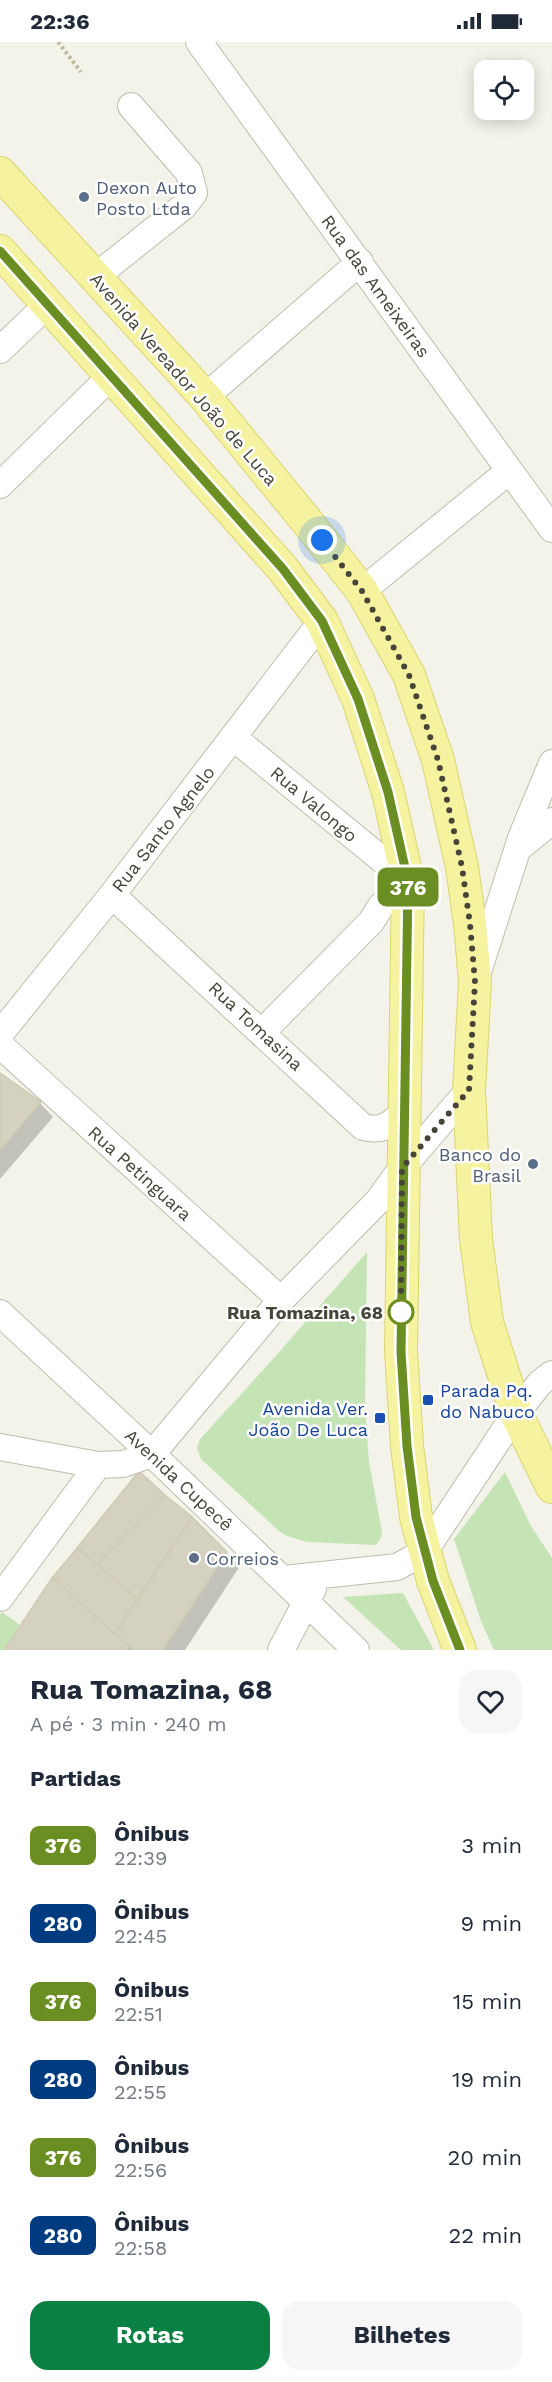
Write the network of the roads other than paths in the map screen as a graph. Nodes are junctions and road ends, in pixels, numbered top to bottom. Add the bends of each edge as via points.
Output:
1 (199, 42) edge
2 (131, 106) dead end
3 (0, 173) edge
4 (0, 251) edge
5 (360, 262) junction
6 (95, 278) junction
7 (48, 304) junction
8 (0, 350) edge
9 (111, 376) junction
10 (205, 397) junction
11 (509, 471) junction
12 (0, 485) edge
13 (552, 530) edge
14 (362, 591) junction
15 (322, 621) junction
16 (234, 738) junction
17 (552, 764) edge
18 (552, 821) edge
19 (517, 849) junction
20 (504, 890) junction
21 (408, 893) junction
22 (112, 895) junction
23 (466, 898) junction
24 (475, 982) junction
25 (262, 1032) junction
26 (0, 1034) edge
27 (0, 1046) edge
28 (469, 1090) junction
29 (404, 1112) junction
30 (402, 1168) junction
31 (281, 1300) junction
32 (0, 1313) edge
33 (552, 1374) edge
34 (516, 1413) junction
35 (0, 1447) edge
36 (152, 1454) junction
37 (98, 1465) junction
38 (552, 1487) edge
39 (424, 1552) junction
40 (319, 1574) junction
41 (284, 1579) junction
42 (0, 1598) edge
43 (308, 1603) junction
44 (281, 1650) edge
45 (356, 1650) edge
46 (460, 1650) edge

1 - 5 street, Rua das Ameixeiras
2 - 6 street via 189,173 194,192 184,206
3 - 6 main road, Avenida Vereador João de Luca
4 - 7 main road
5 - 10 street
5 - 11 street, Rua das Ameixeiras
6 - 10 main road, Avenida Vereador João de Luca
7 - 8 street
7 - 9 main road
9 - 12 street
9 - 15 main road via 283,569
10 - 14 main road, Avenida Vereador João de Luca
11 - 13 street, Rua das Ameixeiras
11 - 14 street
14 - 23 main road, Avenida Vereador João de Luca via 409,675 435,751
15 - 16 street, Rua Santo Agnelo
15 - 21 main road via 358,699 388,792
16 - 21 street, Rua Valongo
16 - 22 street, Rua Santo Agnelo
17 - 19 street
18 - 19 street
19 - 20 street
20 - 23 street via 491,899
20 - 24 street
21 - 25 street via 381,906
21 - 29 main road
22 - 25 street, Rua Tomasina
22 - 26 street, Rua Santo Agnelo
23 - 24 main road, Avenida Vereador João de Luca
24 - 28 main road, Avenida Vereador João de Luca
25 - 29 street, Rua Tomasina via 363,1127 376,1130 388,1126
27 - 31 street, Rua Petinguara
28 - 30 street
28 - 34 main road, Avenida Vereador João de Luca via 476,1239 487,1322
29 - 30 main road
30 - 31 street via 378,1201
30 - 39 main road via 401,1352 410,1469
31 - 36 street
32 - 36 street, Avenida Cupecê
33 - 34 street
34 - 38 main road, Avenida Vereador João de Luca
34 - 39 street
35 - 37 street
36 - 37 street via 123,1464
36 - 41 street, Avenida Cupecê
37 - 42 street
39 - 40 street via 397,1567
39 - 46 main road
40 - 41 street
40 - 43 street
41 - 43 street, Avenida Cupecê
43 - 44 street
43 - 45 street, Avenida Cupecê

